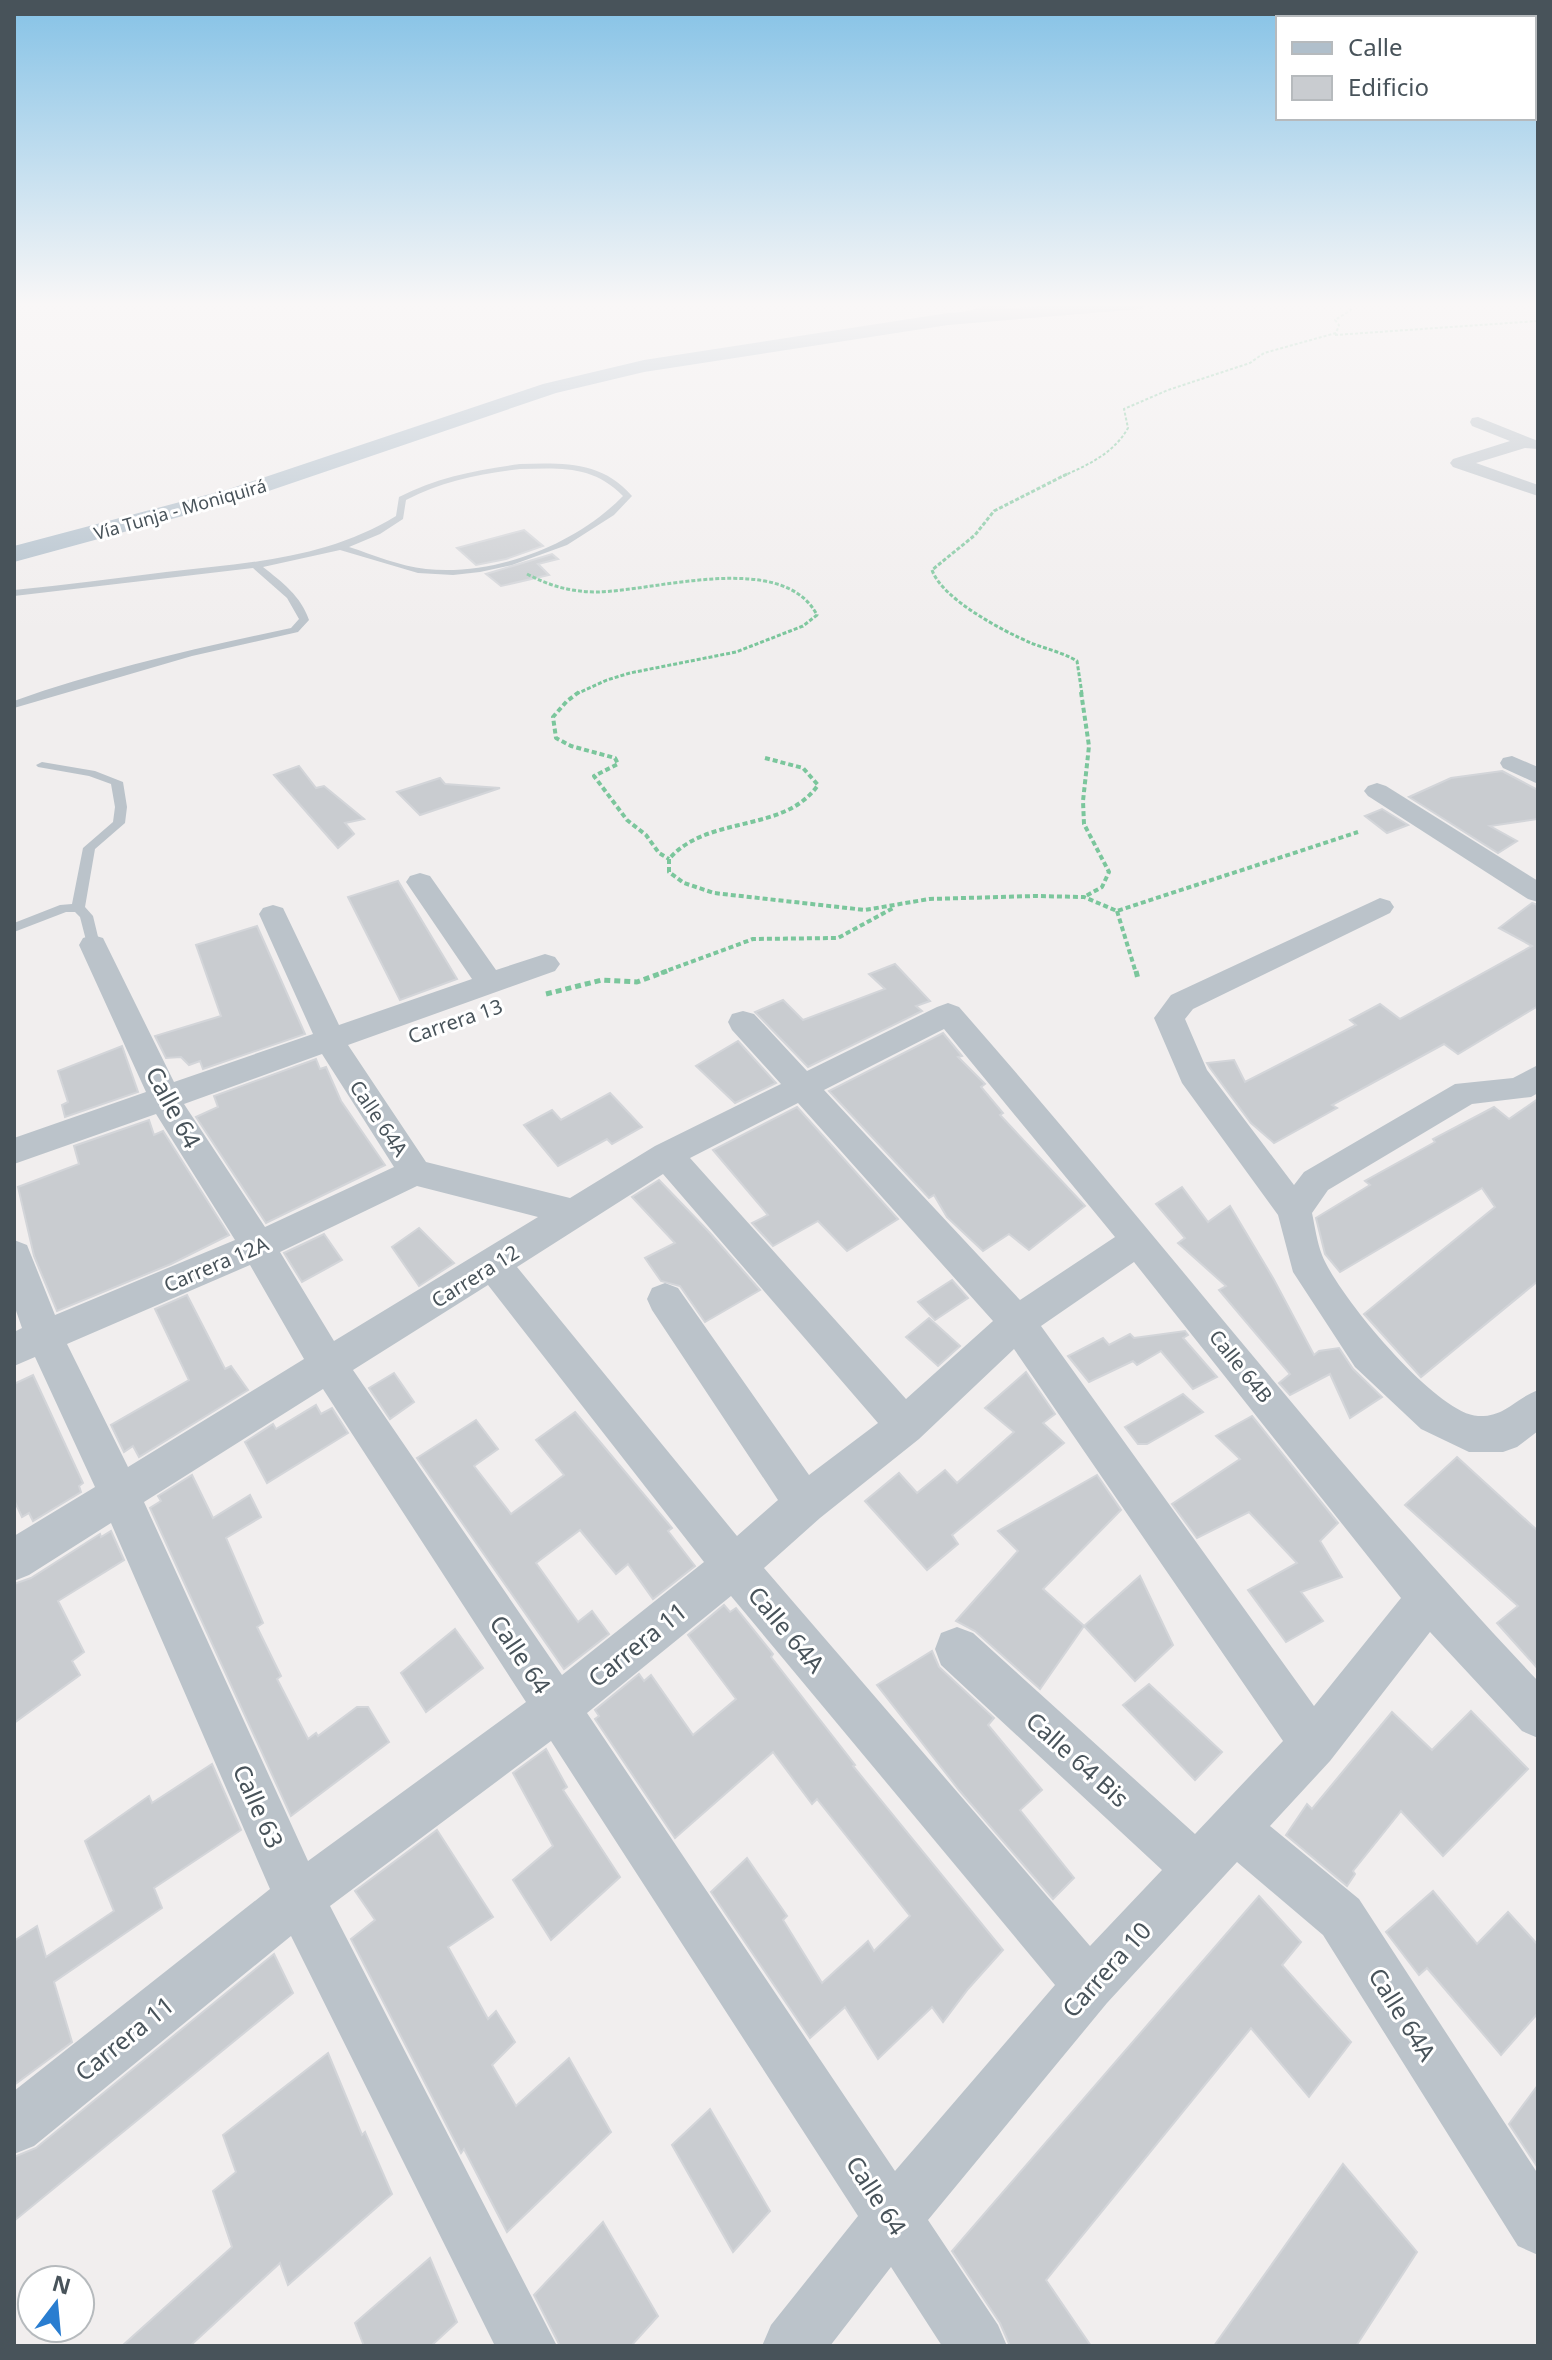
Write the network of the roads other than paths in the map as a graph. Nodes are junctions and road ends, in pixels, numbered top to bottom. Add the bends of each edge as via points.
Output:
1 (473, 414) edge
2 (1478, 422) dead end
3 (1496, 430) junction
4 (1465, 438) dead end
5 (1532, 444) edge
6 (1538, 491) edge
7 (341, 547) junction
8 (14, 554) edge
9 (254, 564) junction
10 (14, 593) edge
11 (14, 705) edge
12 (1512, 763) dead end
13 (42, 765) dead end
14 (1538, 777) edge
15 (1377, 791) dead end
16 (420, 882) dead end
17 (1538, 893) edge
18 (1380, 907) dead end
19 (78, 908) junction
20 (273, 914) dead end
21 (14, 928) edge
22 (93, 945) joint
23 (545, 979) road end
24 (489, 982) junction
25 (948, 1014) joint
26 (743, 1022) dead end
27 (337, 1050) junction
28 (1538, 1077) edge
29 (800, 1087) junction
30 (170, 1106) junction
31 (14, 1151) edge
32 (667, 1155) junction
33 (415, 1172) junction
34 (14, 1175) edge
35 (1294, 1211) junction
36 (575, 1213) junction
37 (1138, 1240) junction
38 (258, 1246) junction
39 (14, 1255) edge
40 (494, 1265) junction
41 (665, 1299) dead end
42 (1017, 1322) junction
43 (29, 1343) edge
44 (328, 1365) junction
45 (1538, 1408) edge
46 (905, 1426) junction
47 (120, 1495) junction
48 (805, 1504) junction
49 (14, 1560) edge
50 (734, 1566) junction
51 (1429, 1598) junction
52 (957, 1649) dead end
53 (557, 1708) junction
54 (1538, 1715) edge
55 (1313, 1744) junction
56 (1236, 1829) junction
57 (1198, 1870) junction
58 (299, 1898) junction
59 (1089, 1985) junction
60 (14, 2126) edge
61 (892, 2219) junction
62 (1538, 2226) edge
63 (527, 2346) edge
64 (792, 2346) edge
65 (977, 2346) edge

1 - 8 main road, Vía Tunja - Moniquirá via 237,494
2 - 3 street
3 - 4 street
3 - 5 street
5 - 6 street via 1459,463
7 - 7 lane via 403,568 453,573 545,550 591,528 628,496 622,484 592,468 562,464 448,479 415,490 402,499 400,517
7 - 9 lane
9 - 10 lane
9 - 11 lane via 303,612 304,620 294,630 190,653
12 - 14 street
13 - 19 lane via 117,782 119,823 89,848
15 - 17 street
16 - 24 street
18 - 35 street via 1182,1002 1169,1018 1193,1075
19 - 21 lane
19 - 22 lane via 86,916
20 - 27 street, Calle 64A
22 - 30 street, Calle 64
23 - 24 street, Carrera 13
24 - 27 street, Carrera 13
25 - 29 street, Carrera 12
25 - 37 street, Calle 64B
26 - 29 street
27 - 30 street, Carrera 13
27 - 33 street, Calle 64A
28 - 35 street via 1520,1089 1466,1092 1316,1181
29 - 32 street, Carrera 12
29 - 42 street
30 - 31 street, Carrera 13
30 - 34 street, Carrera 13
30 - 38 street, Calle 64
32 - 36 street, Carrera 12
32 - 46 street
33 - 36 street, Calle 64A
33 - 38 street, Carrera 12A
35 - 45 street via 1306,1261 1339,1313 1368,1355 1435,1416 1469,1434 1503,1434
36 - 40 street, Carrera 12
37 - 42 street, Carrera 11
37 - 51 street, Calle 64B
38 - 43 street, Carrera 12A
38 - 44 street, Calle 64
39 - 43 street, Calle 63
40 - 44 street, Carrera 12
40 - 50 street, Calle 64A
41 - 48 street
42 - 46 street, Carrera 11
42 - 55 street
43 - 47 street, Calle 63
44 - 47 street, Carrera 12
44 - 53 street, Calle 64
46 - 48 street, Carrera 11
47 - 49 street, Carrera 12
47 - 58 street, Calle 63
48 - 50 street, Carrera 11
50 - 53 street, Carrera 11
50 - 59 street, Calle 64A
51 - 54 street, Calle 64B
51 - 55 street, Carrera 10
52 - 57 street, Calle 64 Bis
53 - 58 street, Carrera 11
53 - 61 street, Calle 64
55 - 56 street, Carrera 10
56 - 57 street, Carrera 10
56 - 62 street, Calle 64A via 1341,1917
57 - 59 street, Carrera 10
58 - 60 street, Carrera 11
58 - 63 street, Calle 63
59 - 61 street, Carrera 10
61 - 64 street, Carrera 10
61 - 65 street, Calle 64

